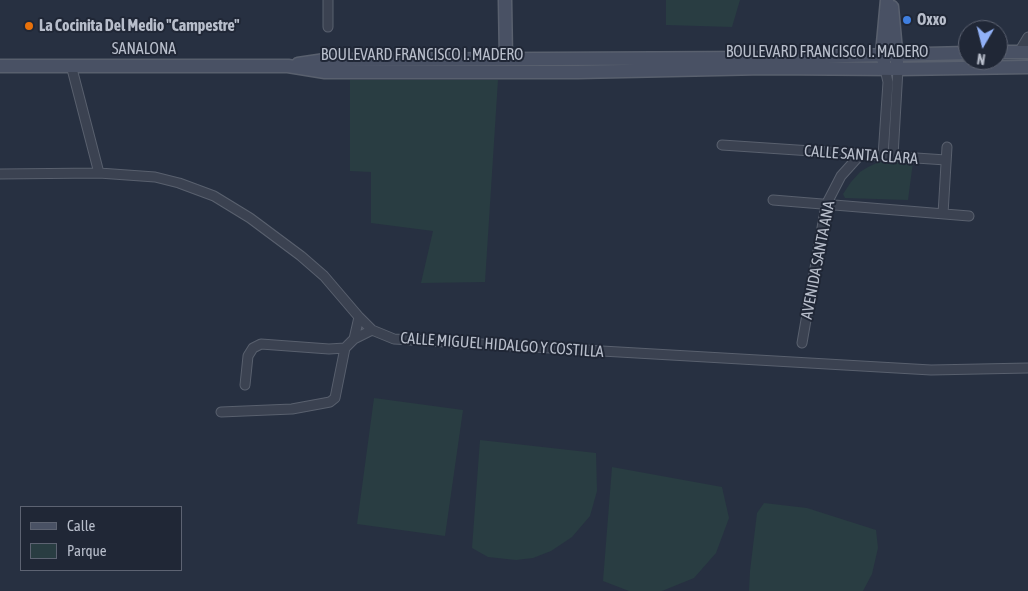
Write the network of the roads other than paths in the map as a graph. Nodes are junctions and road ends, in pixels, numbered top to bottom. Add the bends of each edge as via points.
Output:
1 (328, 0) edge
2 (505, 0) edge
3 (887, 0) edge
4 (891, 0) edge
5 (328, 27) dead end
6 (1028, 37) edge
7 (958, 52) edge
8 (1008, 52) edge
9 (1023, 52) edge
10 (882, 54) junction
11 (896, 54) junction
12 (506, 59) junction
13 (402, 65) junction
14 (0, 66) edge
15 (72, 66) junction
16 (288, 66) joint
17 (1028, 67) edge
18 (891, 69) junction
19 (722, 146) dead end
20 (947, 147) dead end
21 (859, 156) junction
22 (888, 156) junction
23 (946, 160) junction
24 (99, 173) junction
25 (0, 174) edge
26 (773, 200) dead end
27 (826, 206) junction
28 (943, 214) junction
29 (969, 216) dead end
30 (359, 317) junction
31 (372, 330) junction
32 (354, 339) junction
33 (802, 344) dead end
34 (345, 348) junction
35 (1028, 368) edge
36 (245, 385) dead end
37 (222, 412) dead end

1 - 5 street
2 - 12 main road
3 - 10 main road
4 - 11 main road
6 - 9 street
7 - 11 main road, BOULEVARD FRANCISCO I. MADERO
8 - 9 main road
10 - 11 main road, BOULEVARD FRANCISCO I. MADERO
10 - 12 main road, BOULEVARD FRANCISCO I. MADERO
10 - 18 main road
11 - 18 main road
12 - 13 main road, BOULEVARD FRANCISCO I. MADERO
13 - 16 main road, BOULEVARD FRANCISCO I. MADERO via 325,72
13 - 18 main road, BOULEVARD FRANCISCO I. MADERO via 578,72
14 - 15 main road, SANALONA
15 - 16 main road, SANALONA
15 - 24 street
17 - 18 main road, BOULEVARD FRANCISCO I. MADERO
18 - 22 street via 888,82
19 - 21 street, CALLE SANTA CLARA
20 - 23 street
21 - 22 street, CALLE SANTA CLARA
21 - 27 street, AVENIDA SANTA ANA via 841,176
22 - 23 street, CALLE SANTA CLARA
23 - 28 street
24 - 25 street, CALLE MIGUEL HIDALGO Y COSTILLA
24 - 30 street, CALLE MIGUEL HIDALGO Y COSTILLA via 155,177 214,196 301,256 324,276
26 - 27 street
27 - 28 street
27 - 33 street, AVENIDA SANTA ANA
28 - 29 street
30 - 31 street, CALLE MIGUEL HIDALGO Y COSTILLA
30 - 32 street
31 - 32 street
31 - 35 street, CALLE MIGUEL HIDALGO Y COSTILLA via 394,339 662,355 930,370
32 - 34 street
34 - 36 street via 261,344 248,356
34 - 37 street via 335,398 330,402 292,409

